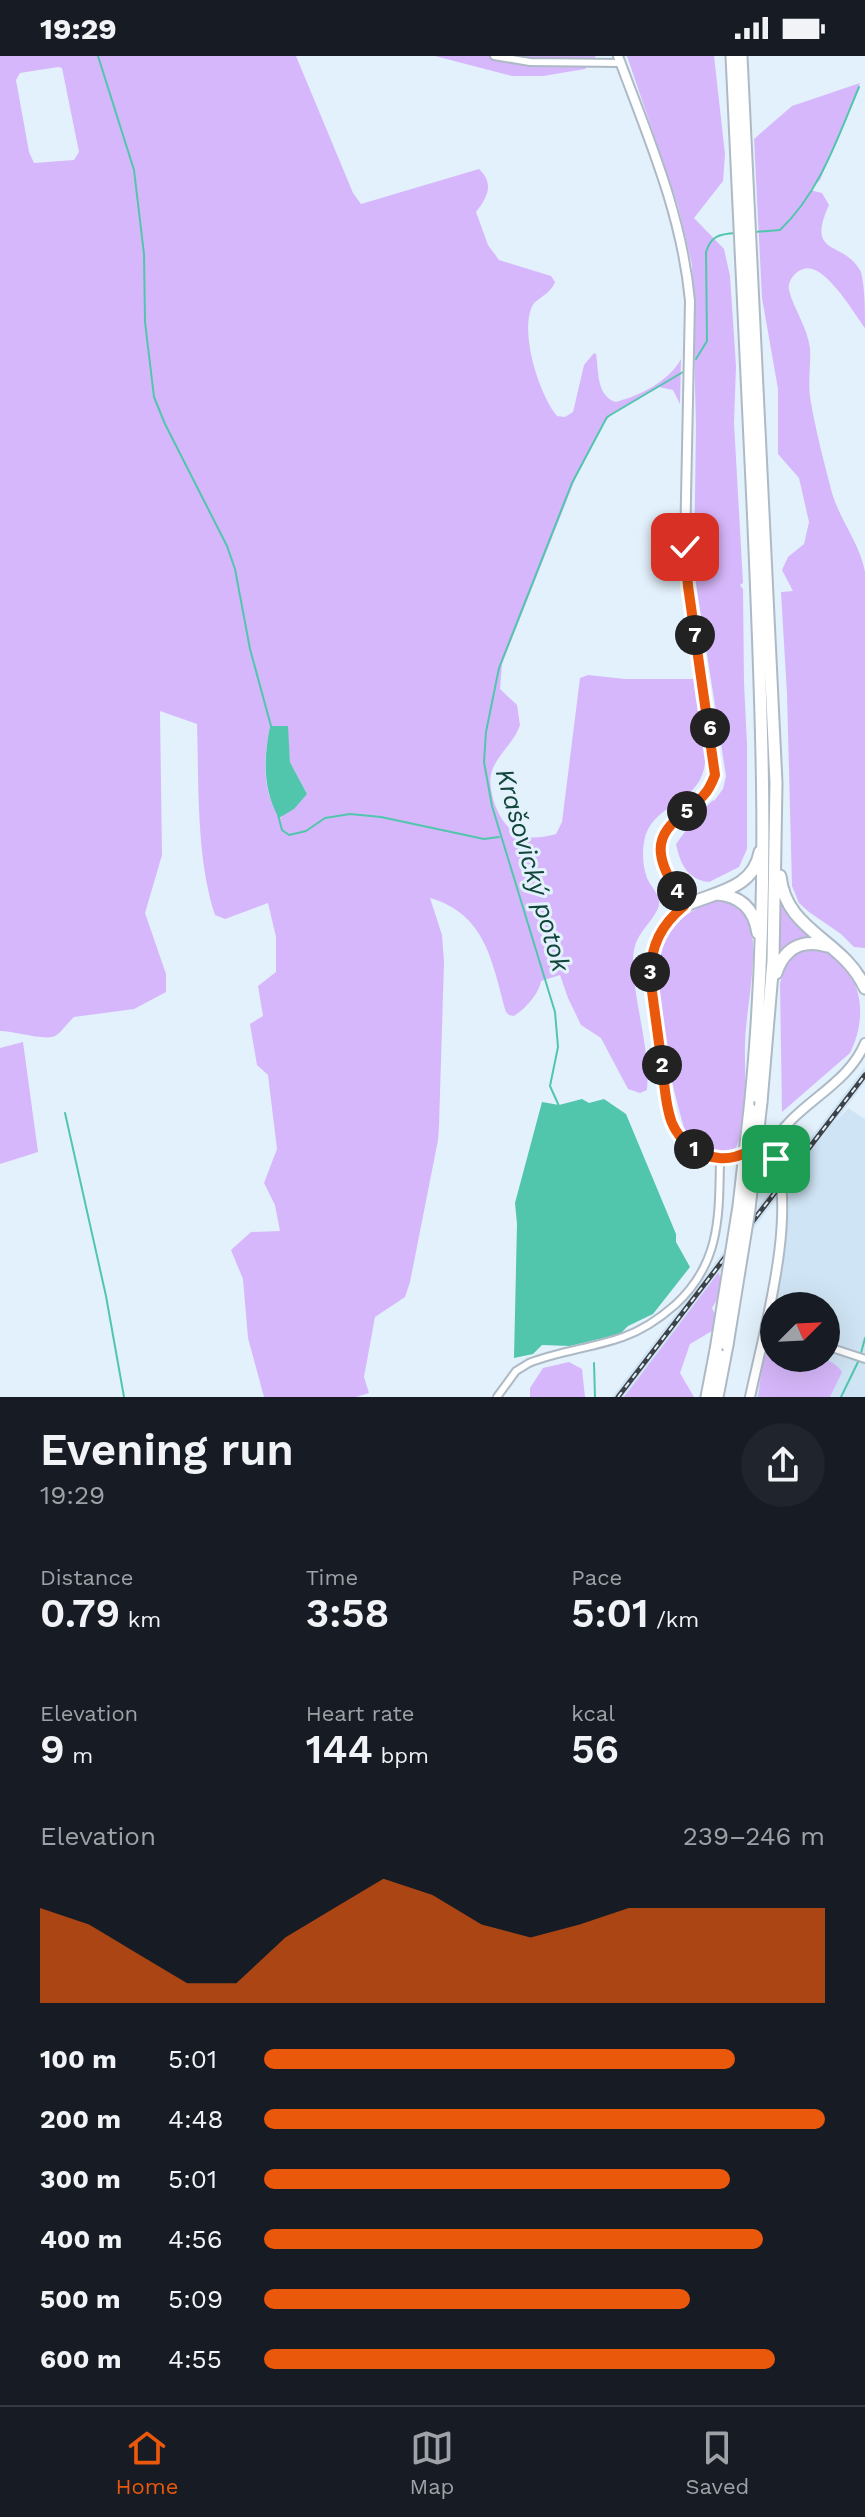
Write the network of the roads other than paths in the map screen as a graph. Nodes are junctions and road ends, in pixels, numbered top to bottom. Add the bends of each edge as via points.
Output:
1 (494, 56) edge
2 (732, 56) edge
3 (741, 56) edge
4 (620, 59) edge
5 (745, 223) junction
6 (745, 238) junction
7 (765, 832) junction
8 (775, 840) junction
9 (716, 894) junction
10 (684, 906) junction
11 (838, 951) junction
12 (761, 963) junction
13 (865, 989) edge
14 (770, 994) junction
15 (865, 1043) edge
16 (771, 1148) junction
17 (720, 1158) junction
18 (774, 1292) edge
19 (721, 1347) junction
20 (840, 1351) edge
21 (865, 1359) edge
22 (760, 1361) edge
23 (497, 1397) edge
24 (707, 1397) edge
25 (717, 1397) edge
26 (750, 1397) edge

1 - 4 street via 530,62
2 - 5 highway
3 - 5 highway
4 - 10 street via 673,206 690,301 685,547 715,775 701,799 674,821 661,841 663,864
5 - 6 highway
6 - 7 highway
6 - 8 highway via 771,662
7 - 9 highway via 752,874
7 - 12 highway
8 - 11 highway via 786,903
8 - 14 highway
9 - 10 highway
9 - 12 highway via 734,897 750,909
10 - 17 street via 662,928 650,957 666,1097 680,1136 697,1151
11 - 13 highway
11 - 14 highway via 811,942 792,948 780,962
12 - 19 highway, bridge via 750,1109
14 - 19 highway, bridge via 749,1209
15 - 16 street via 846,1073 782,1128
16 - 17 street
16 - 18 street via 783,1222
17 - 23 street via 719,1211 711,1252 680,1300 625,1336 529,1363
19 - 24 highway
19 - 25 highway
20 - 21 street
22 - 26 street

